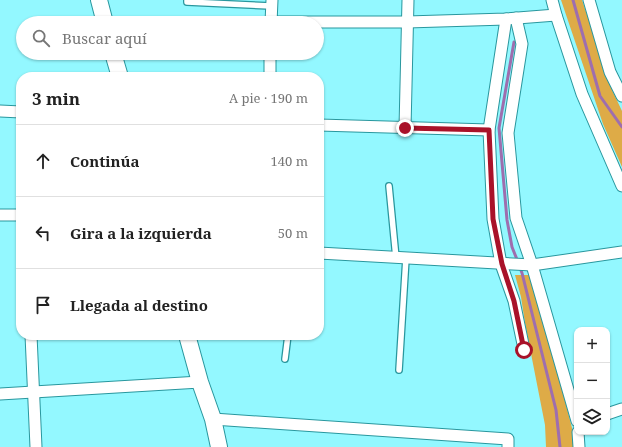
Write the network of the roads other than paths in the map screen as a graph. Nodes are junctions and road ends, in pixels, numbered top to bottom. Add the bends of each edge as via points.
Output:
1 (98, 0) edge
2 (187, 0) edge
3 (408, 0) edge
4 (552, 0) edge
5 (589, 0) edge
6 (272, 3) edge
7 (556, 15) junction
8 (103, 16) edge
9 (271, 16) edge
10 (511, 19) junction
11 (324, 22) edge
12 (407, 22) junction
13 (115, 60) edge
14 (270, 60) edge
15 (622, 71) edge
16 (119, 72) edge
17 (270, 72) edge
18 (610, 72) junction
19 (622, 96) edge
20 (0, 112) edge
21 (16, 112) edge
22 (324, 125) edge
23 (405, 128) junction
24 (489, 130) junction
25 (389, 186) dead end
26 (622, 186) edge
27 (0, 215) edge
28 (16, 215) edge
29 (622, 252) edge
30 (324, 253) edge
31 (401, 258) junction
32 (502, 264) junction
33 (532, 265) junction
34 (31, 340) edge
35 (188, 340) edge
36 (287, 340) edge
37 (524, 350) dead end
38 (285, 359) dead end
39 (399, 370) dead end
40 (200, 382) junction
41 (34, 392) junction
42 (0, 394) edge
43 (622, 409) edge
44 (574, 411) edge
45 (610, 413) edge
46 (212, 419) junction
47 (578, 435) edge
48 (36, 447) edge
49 (219, 447) edge
50 (508, 447) edge
51 (579, 447) edge

1 - 8 main road
2 - 6 lane
3 - 12 street
4 - 7 street
5 - 18 street
6 - 9 street
7 - 10 street
7 - 26 street via 582,94
10 - 12 street
10 - 24 street
10 - 33 street via 522,44 508,133 516,218
11 - 12 street
12 - 23 street
13 - 16 main road
14 - 17 street
15 - 18 street
18 - 19 street
20 - 21 street
22 - 23 street
23 - 24 street
24 - 32 street via 493,219
25 - 31 lane
27 - 28 street
29 - 33 street
30 - 31 street
31 - 32 street
31 - 39 lane
32 - 33 street
32 - 37 street via 514,301
33 - 44 street
34 - 41 street
35 - 40 main road
36 - 38 lane
40 - 41 street
40 - 46 main road
41 - 42 street
41 - 48 street
43 - 45 street
46 - 49 main road
46 - 50 street via 508,439
47 - 51 street

